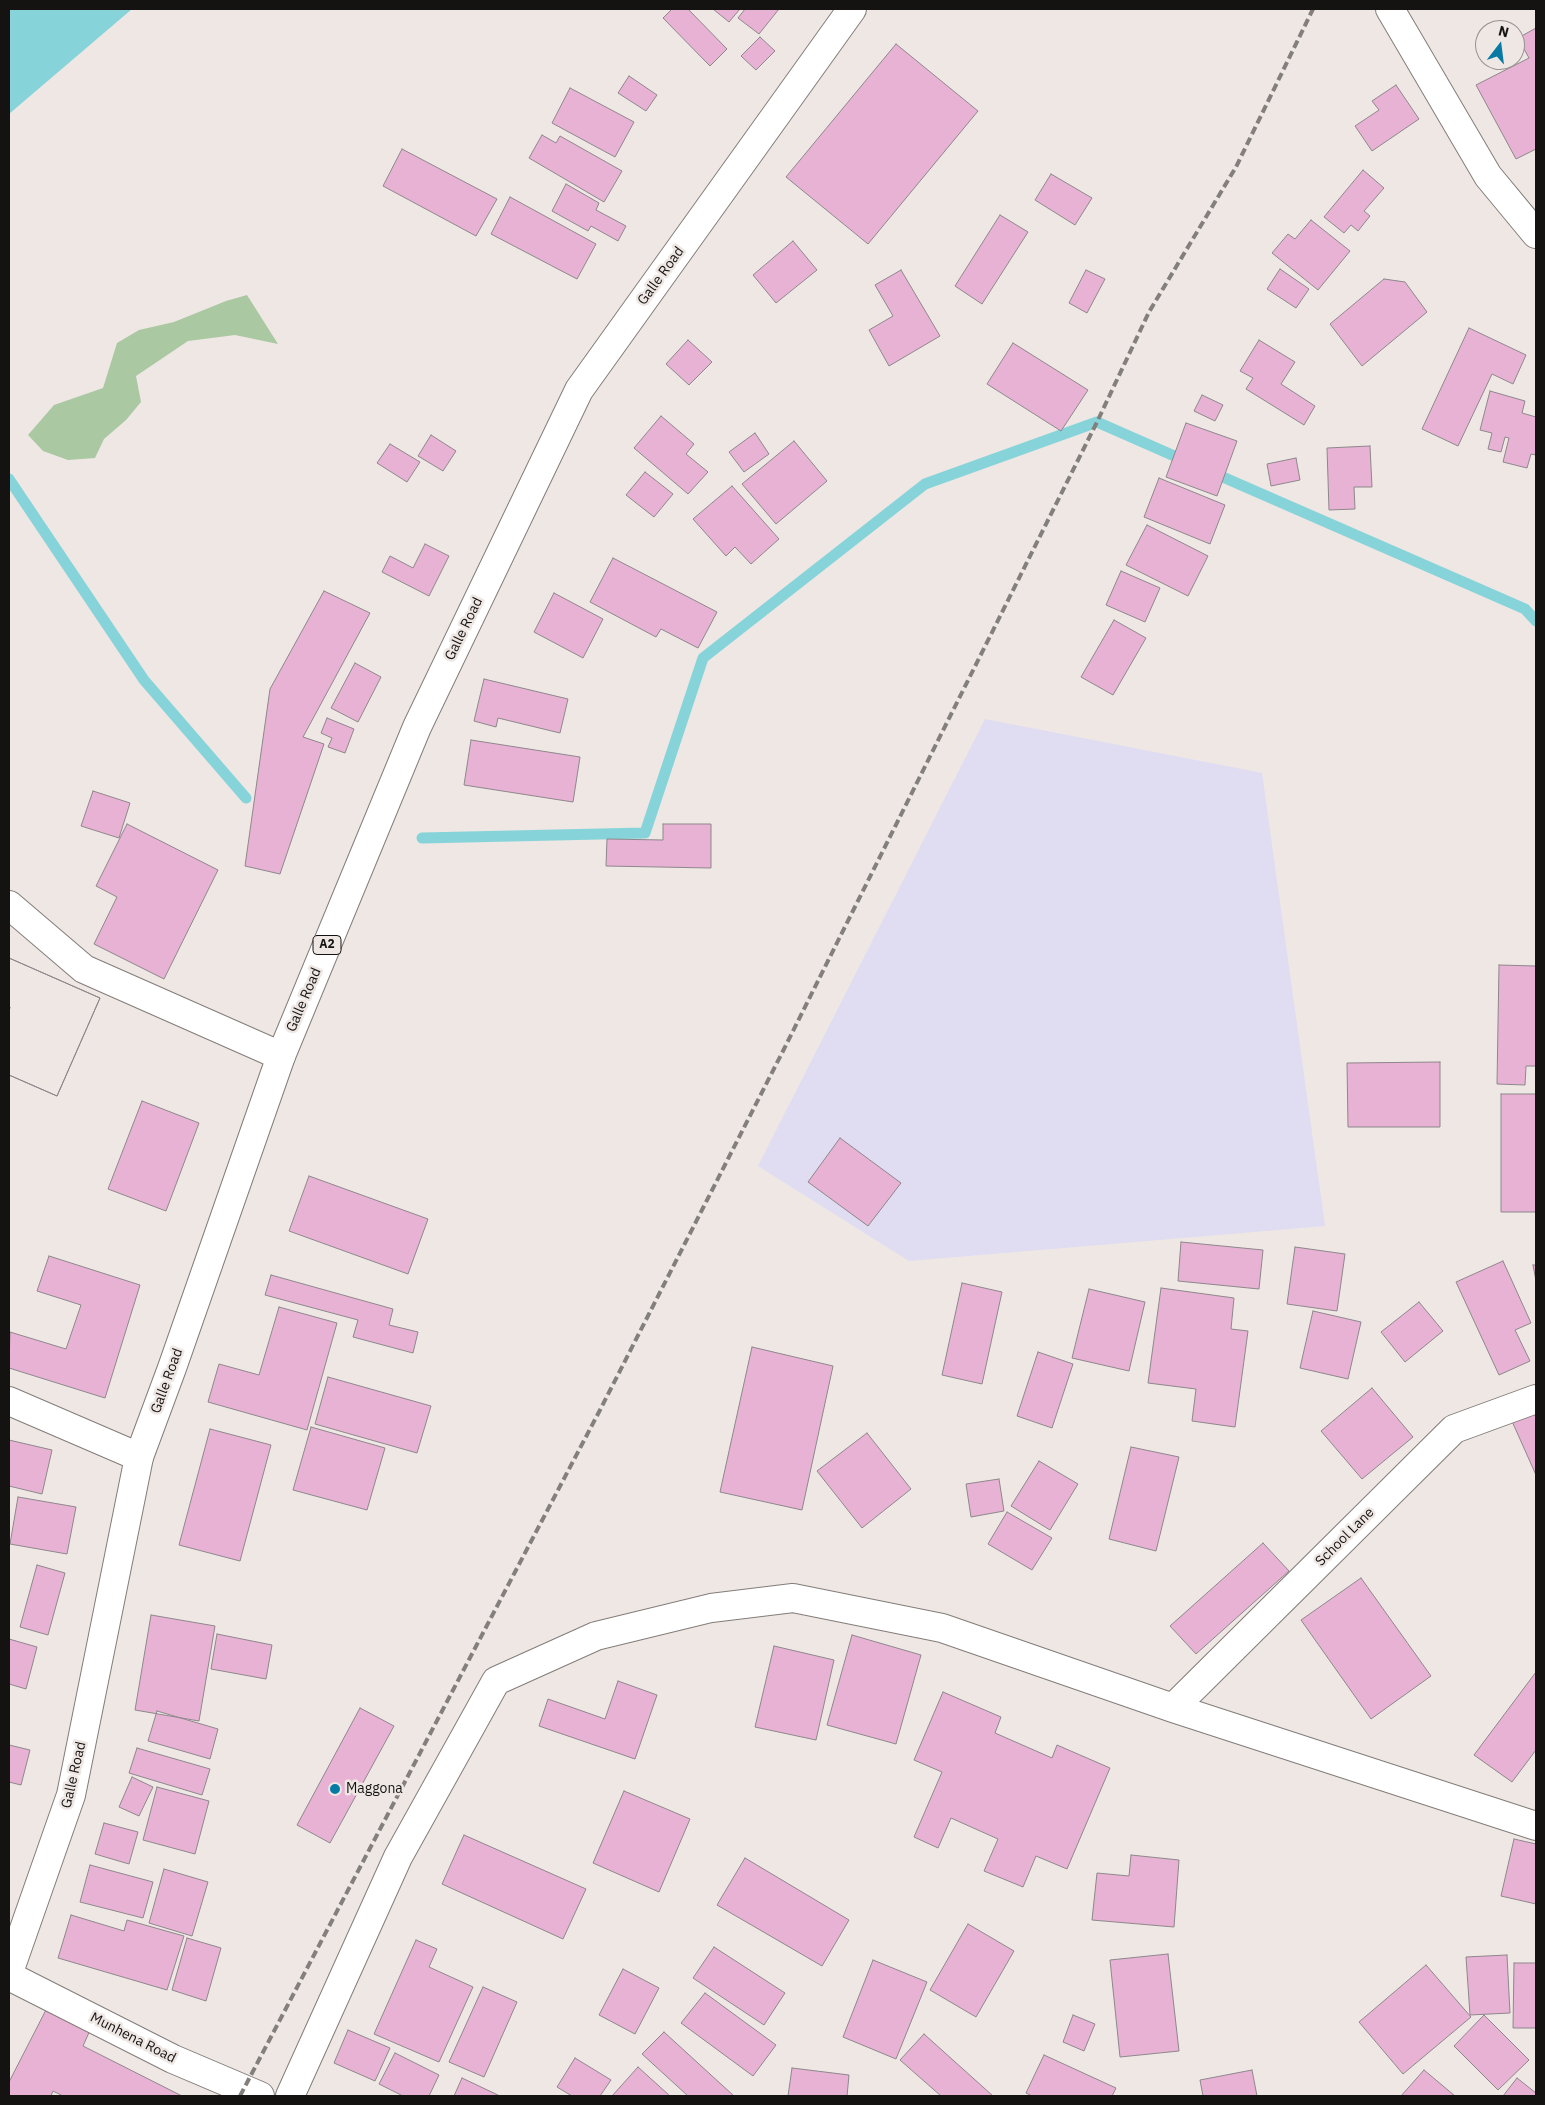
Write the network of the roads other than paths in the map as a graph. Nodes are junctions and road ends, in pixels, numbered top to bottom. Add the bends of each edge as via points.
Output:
1 (852, 9) edge
2 (1390, 9) edge
3 (1536, 234) edge
4 (9, 905) edge
5 (281, 1056) junction
6 (1536, 1399) edge
7 (9, 1401) edge
8 (139, 1457) junction
9 (1173, 1708) junction
10 (1536, 1826) edge
11 (9, 1974) edge
12 (260, 2096) edge
13 (290, 2096) edge

1 - 5 main road, Galle Road / A2 via 579,390 417,726
2 - 3 main road via 1488,176
4 - 5 main road via 84,969
5 - 8 main road, Galle Road / A2
6 - 9 main road, School Lane via 1454,1429
7 - 8 main road
8 - 11 main road, Galle Road / A2 via 71,1795
9 - 10 main road
9 - 13 main road via 942,1628 793,1598 711,1608 596,1636 496,1681 398,1857
11 - 12 main road, Munhena Road via 173,2059

